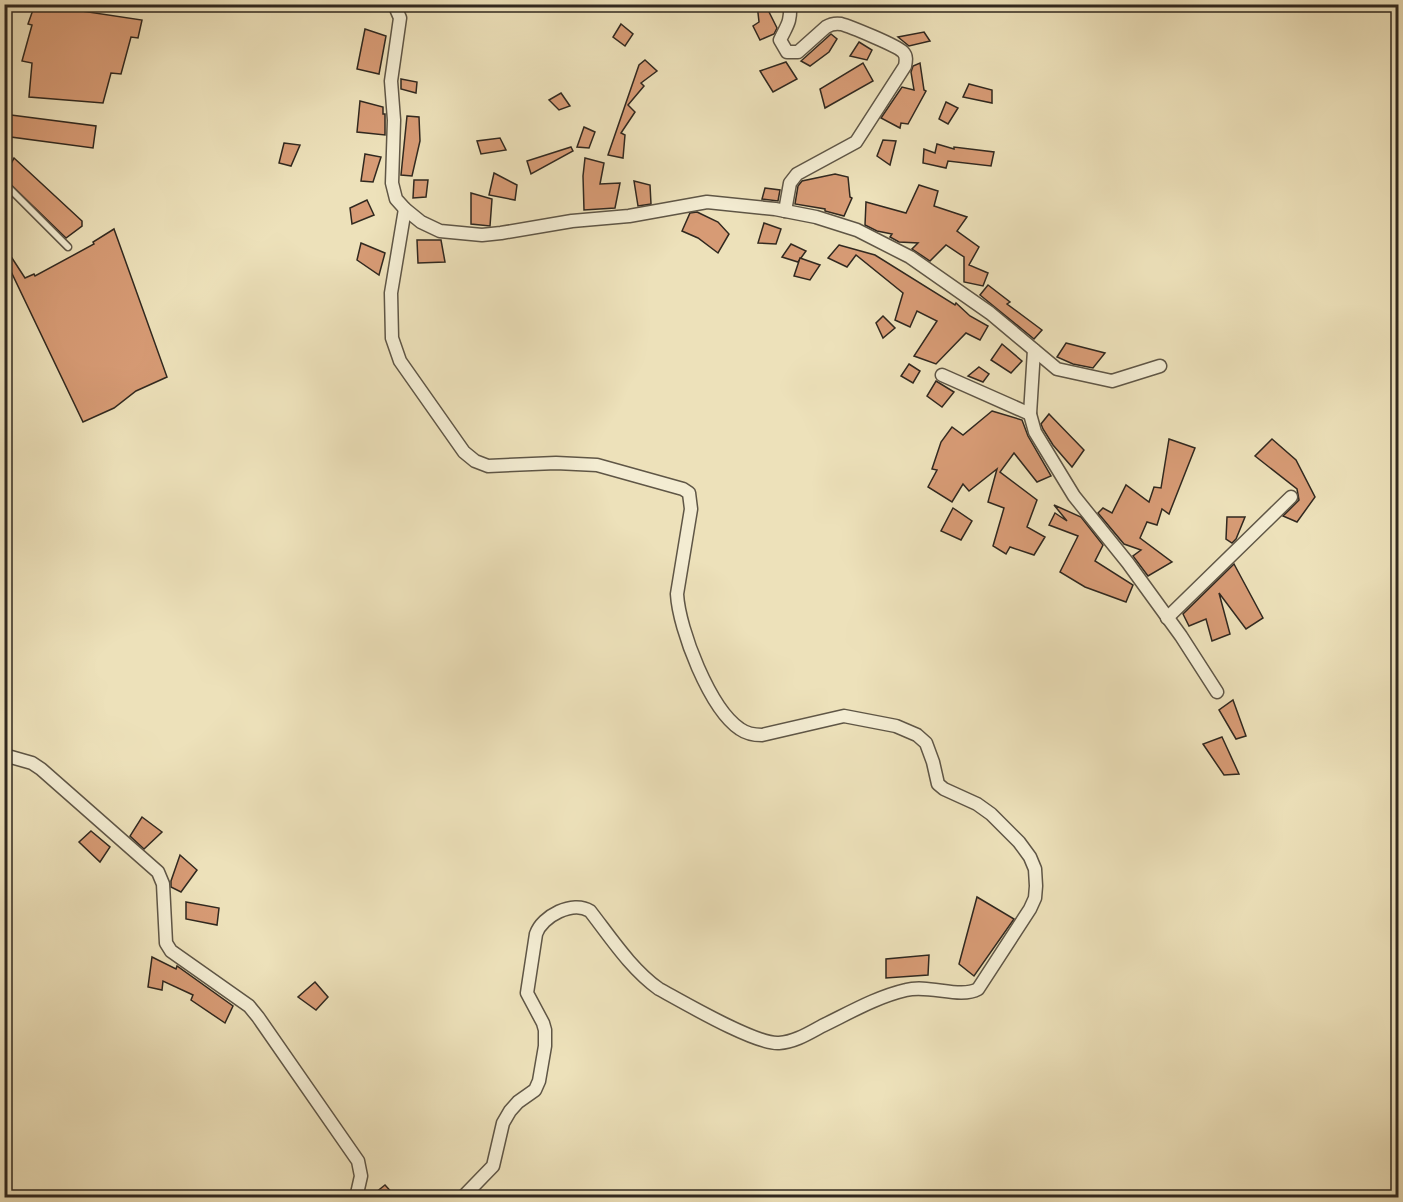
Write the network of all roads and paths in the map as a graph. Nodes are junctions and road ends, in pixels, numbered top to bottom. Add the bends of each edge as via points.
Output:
1 (8, 4) edge
2 (394, 4) edge
3 (790, 4) edge
4 (4, 18) edge
5 (4, 183) edge
6 (405, 209) junction
7 (785, 212) junction
8 (68, 247) dead end
9 (1034, 350) junction
10 (1160, 366) dead end
11 (942, 375) dead end
12 (1030, 414) junction
13 (1291, 497) dead end
14 (1167, 618) junction
15 (1217, 692) dead end
16 (4, 755) edge
17 (356, 1197) edge
18 (462, 1197) edge

1 - 4 lane
2 - 6 street via 400,18 391,81 392,183 396,199
3 - 7 street via 790,21 780,40 787,52 798,51 826,27 843,24 896,47 907,60 856,142 792,179
5 - 8 lane
6 - 7 street via 440,231 482,235 706,202
6 - 18 street via 391,293 392,338 400,362 464,452 488,466 597,465 689,493 691,509 677,605 689,646 712,697 732,723 751,735 762,735 848,716 896,726 917,735 926,743 938,784 991,814 1019,842 1035,869 1035,898 1030,909 978,989 968,993 912,988 892,993 797,1039 779,1043 754,1038 647,981 590,911 572,907 545,921 536,934 527,993 545,1030 539,1081 503,1123 493,1166
7 - 9 street via 857,230 910,257 990,313
9 - 10 street via 1057,369 1103,381 1119,380
9 - 12 street
11 - 12 street
12 - 14 street via 1035,432 1074,496
13 - 14 street
14 - 15 street
16 - 17 street via 41,769 158,872 163,884 166,943 171,951 249,1006 258,1017 358,1161 361,1176

